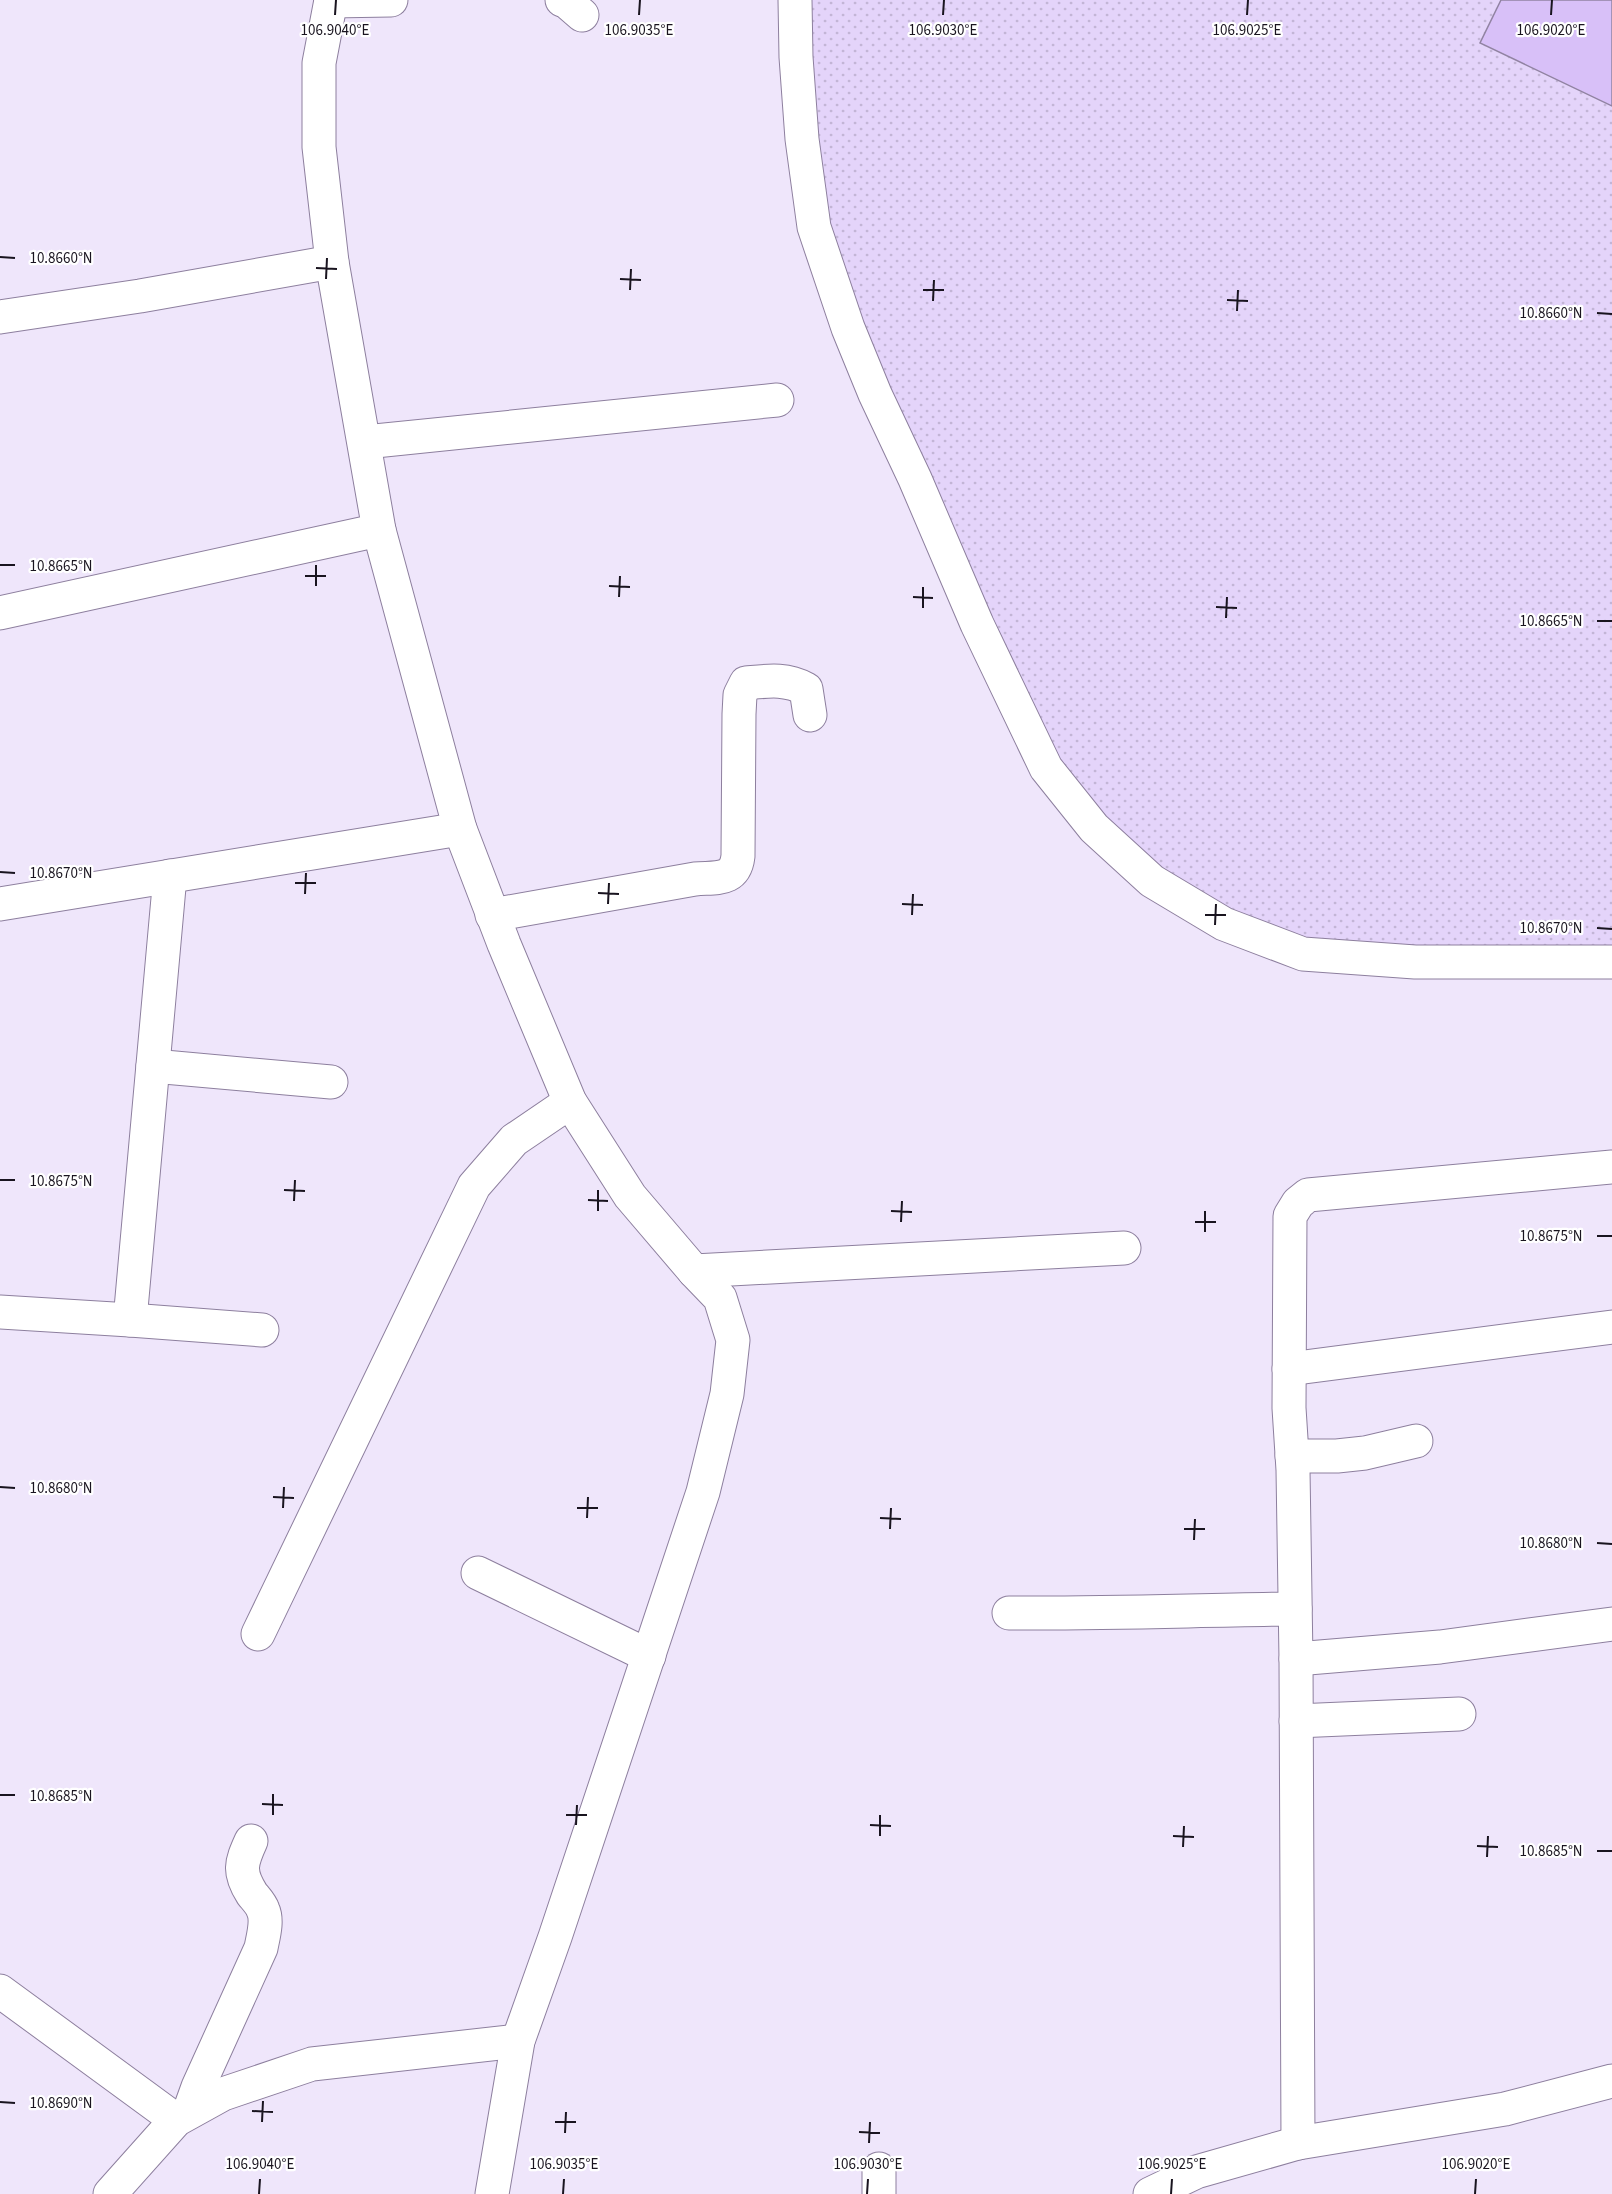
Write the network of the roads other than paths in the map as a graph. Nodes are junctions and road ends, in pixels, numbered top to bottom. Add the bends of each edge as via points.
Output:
1 (391, 0) edge
2 (795, 0) edge
3 (331, 1) edge
4 (332, 262) junction
5 (0, 317) edge
6 (777, 400) dead end
7 (365, 442) junction
8 (380, 530) junction
9 (0, 613) edge
10 (810, 715) dead end
11 (460, 829) junction
12 (170, 876) junction
13 (0, 904) edge
14 (492, 915) junction
15 (1612, 962) edge
16 (153, 1066) junction
17 (331, 1082) dead end
18 (570, 1102) junction
19 (1612, 1167) edge
20 (1124, 1248) dead end
21 (694, 1271) junction
22 (0, 1312) edge
23 (130, 1320) junction
24 (1612, 1326) edge
25 (262, 1330) dead end
26 (1289, 1369) junction
27 (1416, 1441) dead end
28 (1292, 1456) junction
29 (478, 1573) dead end
30 (1295, 1609) junction
31 (1009, 1613) dead end
32 (1612, 1624) edge
33 (258, 1634) dead end
34 (649, 1656) junction
35 (1296, 1659) junction
36 (1459, 1714) dead end
37 (1296, 1721) junction
38 (251, 1840) dead end
39 (0, 1990) edge
40 (518, 2041) junction
41 (1612, 2081) edge
42 (183, 2116) junction
43 (1298, 2143) junction
44 (110, 2194) edge
45 (492, 2194) edge
46 (1150, 2194) edge

1 - 3 street
2 - 15 street via 802,139 814,227 849,328 977,624 1046,768 1094,828 1152,881 1224,924 1303,954 1415,962
3 - 4 street via 319,63 319,147
4 - 5 street
4 - 7 street
6 - 7 street
7 - 8 street
8 - 9 street
8 - 11 street
10 - 14 street via 806,689 793,682 746,683 740,695 739,714 737,868 728,876
11 - 12 street
11 - 14 street
12 - 13 street
12 - 16 street
14 - 18 street
16 - 17 street
16 - 23 street
18 - 21 street via 630,1196
18 - 33 street via 514,1140 474,1186
19 - 26 street via 1308,1195 1290,1216
20 - 21 street
21 - 34 street via 720,1298 733,1340 727,1394 703,1492
22 - 23 street
23 - 25 street
24 - 26 street
26 - 28 street
27 - 28 street via 1365,1453
28 - 30 street
29 - 34 street
30 - 31 street
30 - 35 street
32 - 35 street via 1440,1647
34 - 40 street
35 - 37 street
36 - 37 street
37 - 43 street
38 - 42 street via 242,1870 244,1881 264,1910 261,1948
39 - 42 street
40 - 42 street via 312,2064 223,2094
40 - 45 street
41 - 43 street via 1505,2109
42 - 44 street
43 - 46 street via 1196,2172

